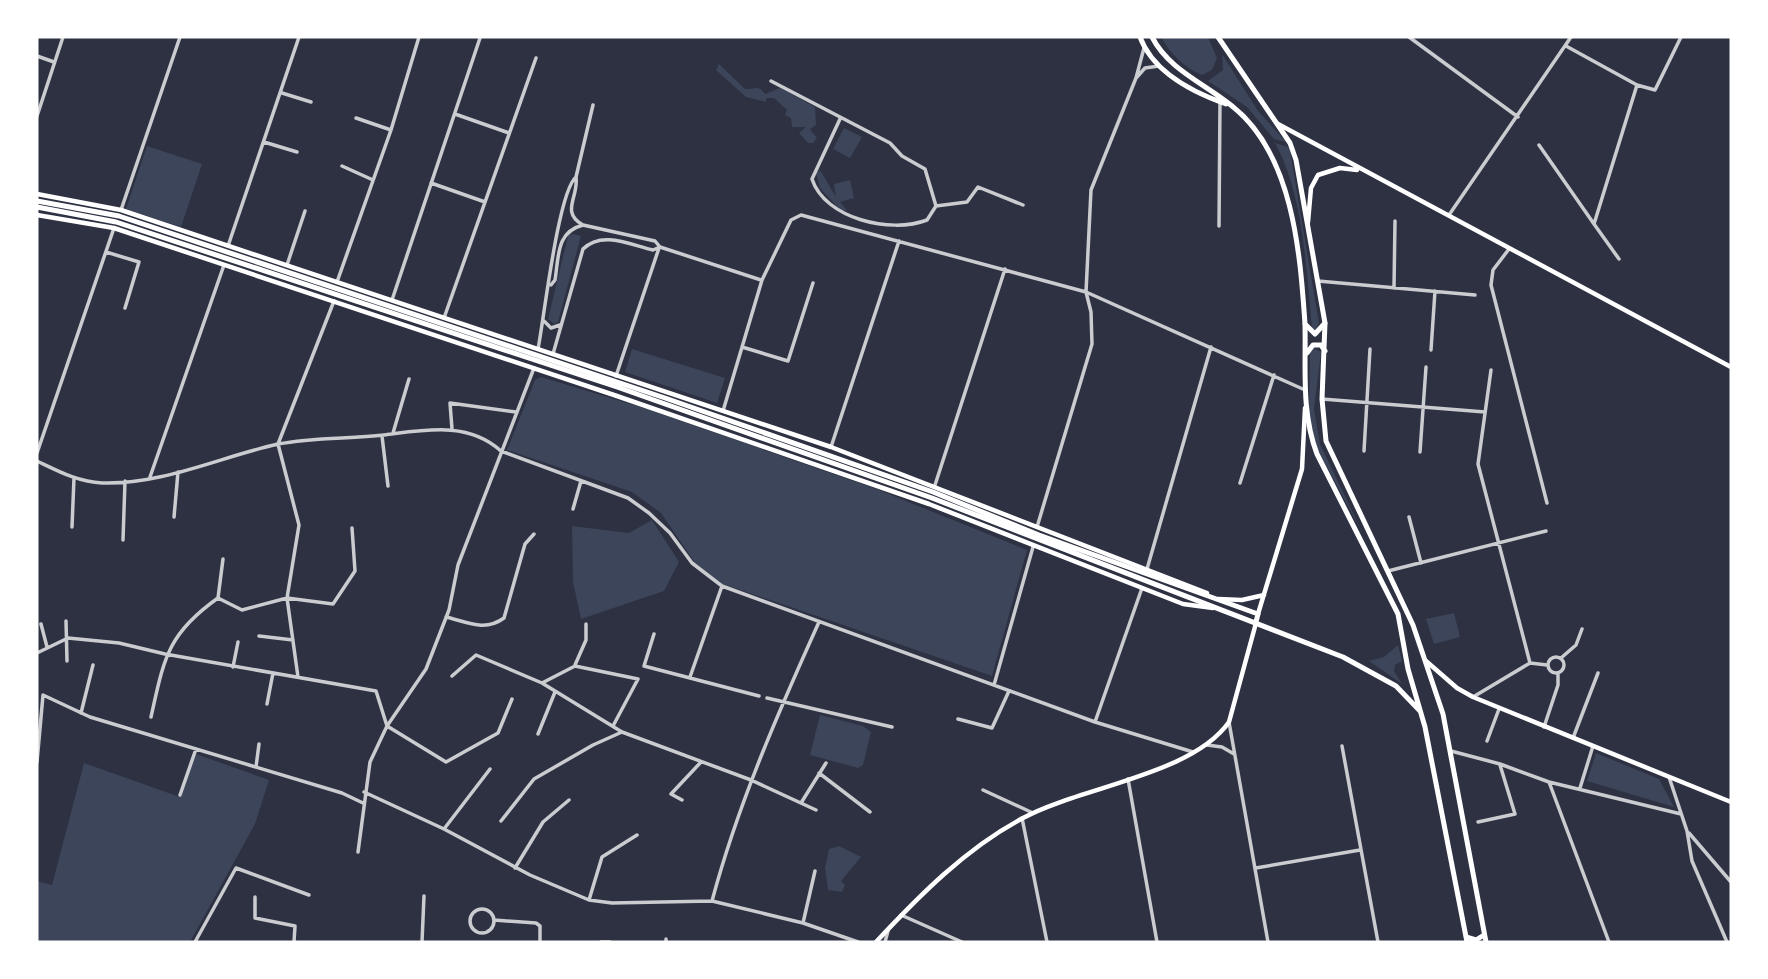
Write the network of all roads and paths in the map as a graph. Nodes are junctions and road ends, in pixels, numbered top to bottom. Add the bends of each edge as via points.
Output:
1 (62, 37) edge
2 (180, 37) edge
3 (299, 37) edge
4 (419, 37) edge
5 (1140, 37) edge
6 (1152, 37) edge
7 (1218, 37) edge
8 (1409, 37) edge
9 (1571, 37) edge
10 (1681, 37) edge
11 (480, 38) edge
12 (1566, 46) junction
13 (1144, 47) junction
14 (37, 56) edge
15 (536, 58) dead end
16 (54, 62) junction
17 (1159, 66) junction
18 (1136, 78) junction
19 (771, 81) dead end
20 (1637, 85) junction
21 (282, 93) junction
22 (312, 102) dead end
23 (1220, 102) junction
24 (593, 105) dead end
25 (1234, 107) junction
26 (454, 114) junction
27 (37, 116) edge
28 (1518, 117) junction
29 (356, 118) dead end
30 (840, 119) junction
31 (1278, 123) junction
32 (391, 130) junction
33 (510, 133) junction
34 (264, 142) junction
35 (1539, 145) dead end
36 (297, 152) dead end
37 (342, 166) dead end
38 (1361, 171) junction
39 (576, 177) junction
40 (373, 180) junction
41 (431, 183) junction
42 (37, 194) edge
43 (37, 201) edge
44 (485, 202) junction
45 (1023, 205) dead end
46 (936, 206) junction
47 (37, 207) edge
48 (305, 211) dead end
49 (37, 215) edge
50 (1449, 215) junction
51 (117, 219) junction
52 (1395, 221) dead end
53 (1308, 223) junction
54 (1594, 224) junction
55 (583, 225) junction
56 (1219, 226) dead end
57 (899, 241) junction
58 (228, 246) junction
59 (660, 247) junction
60 (1510, 247) junction
61 (106, 252) junction
62 (1619, 259) dead end
63 (224, 265) junction
64 (286, 265) junction
65 (1005, 269) junction
66 (762, 280) junction
67 (1318, 281) junction
68 (337, 282) junction
69 (813, 283) dead end
70 (550, 286) junction
71 (1394, 288) junction
72 (1435, 291) junction
73 (1086, 292) junction
74 (1475, 295) dead end
75 (392, 300) junction
76 (334, 301) junction
77 (125, 308) dead end
78 (444, 318) junction
79 (544, 319) junction
80 (1325, 323) junction
81 (1305, 324) junction
82 (561, 325) junction
83 (742, 347) junction
84 (1211, 347) junction
85 (1370, 349) dead end
86 (1431, 350) dead end
87 (1326, 351) junction
88 (536, 355) junction
89 (1306, 356) junction
90 (551, 360) junction
91 (1426, 367) dead end
92 (1731, 367) edge
93 (534, 368) junction
94 (1491, 370) dead end
95 (1273, 375) junction
96 (617, 376) junction
97 (409, 379) dead end
98 (1305, 390) junction
99 (1322, 399) junction
100 (1367, 402) junction
101 (1305, 404) junction
102 (1423, 407) junction
103 (723, 411) junction
104 (516, 412) junction
105 (1485, 412) junction
106 (452, 429) junction
107 (393, 433) junction
108 (382, 435) junction
109 (278, 444) junction
110 (831, 447) junction
111 (501, 451) junction
112 (1364, 451) dead end
113 (1420, 452) dead end
114 (37, 453) edge
115 (37, 461) edge
116 (178, 472) junction
117 (150, 477) junction
118 (74, 478) junction
119 (125, 481) junction
120 (580, 481) junction
121 (1240, 483) dead end
122 (935, 485) junction
123 (388, 486) dead end
124 (1547, 503) dead end
125 (573, 509) dead end
126 (174, 517) dead end
127 (1409, 517) dead end
128 (72, 527) dead end
129 (1037, 527) junction
130 (352, 528) dead end
131 (1546, 531) dead end
132 (534, 534) dead end
133 (123, 540) dead end
134 (1499, 543) junction
135 (1033, 547) junction
136 (222, 559) dead end
137 (1421, 563) junction
138 (1147, 569) junction
139 (1388, 571) junction
140 (722, 586) junction
141 (1142, 589) junction
142 (1264, 595) junction
143 (218, 598) junction
144 (287, 598) junction
145 (1217, 598) junction
146 (1213, 608) junction
147 (1258, 614) junction
148 (446, 617) junction
149 (66, 621) dead end
150 (819, 621) junction
151 (1256, 622) junction
152 (41, 624) dead end
153 (586, 624) dead end
154 (1582, 629) dead end
155 (654, 634) dead end
156 (259, 636) dead end
157 (68, 638) junction
158 (293, 640) junction
159 (239, 642) dead end
160 (47, 646) junction
161 (37, 653) edge
162 (165, 654) junction
163 (1561, 658) junction
164 (67, 661) dead end
165 (1426, 661) junction
166 (1530, 663) junction
167 (93, 665) dead end
168 (1547, 665) junction
169 (575, 666) junction
170 (233, 667) junction
171 (273, 673) junction
172 (1558, 673) junction
173 (1598, 673) dead end
174 (452, 676) dead end
175 (298, 677) junction
176 (690, 678) junction
177 (542, 683) junction
178 (995, 685) junction
179 (1009, 691) junction
180 (555, 692) junction
181 (759, 696) dead end
182 (1473, 697) junction
183 (767, 698) dead end
184 (512, 699) dead end
185 (783, 702) junction
186 (267, 704) dead end
187 (1499, 709) junction
188 (1420, 711) junction
189 (81, 713) junction
190 (152, 717) dead end
191 (958, 719) dead end
192 (1095, 722) junction
193 (1229, 722) junction
194 (387, 726) junction
195 (613, 726) junction
196 (892, 727) dead end
197 (1544, 727) junction
198 (622, 732) junction
199 (538, 734) dead end
200 (1573, 738) junction
201 (1487, 741) dead end
202 (259, 744) dead end
203 (1207, 745) junction
204 (1342, 746) dead end
205 (1593, 746) junction
206 (195, 749) junction
207 (1451, 751) junction
208 (1194, 752) junction
209 (1234, 754) junction
210 (37, 762) edge
211 (701, 762) junction
212 (826, 763) dead end
213 (1500, 764) junction
214 (256, 767) junction
215 (490, 769) dead end
216 (820, 773) junction
217 (1669, 777) junction
218 (1128, 779) junction
219 (751, 780) junction
220 (1549, 782) junction
221 (1579, 788) junction
222 (984, 790) dead end
223 (364, 792) junction
224 (180, 795) dead end
225 (569, 800) dead end
226 (682, 800) dead end
227 (1731, 802) edge
228 (363, 803) junction
229 (801, 803) junction
230 (816, 810) dead end
231 (870, 812) dead end
232 (1033, 813) junction
233 (1681, 814) junction
234 (1022, 818) junction
235 (500, 821) dead end
236 (1478, 822) dead end
237 (444, 829) junction
238 (1687, 831) junction
239 (637, 835) dead end
240 (1360, 850) junction
241 (358, 852) dead end
242 (515, 867) junction
243 (1255, 869) junction
244 (816, 871) dead end
245 (1731, 882) edge
246 (309, 895) dead end
247 (424, 896) dead end
248 (255, 897) dead end
249 (589, 900) junction
250 (712, 901) junction
251 (901, 915) junction
252 (494, 920) junction
253 (803, 923) junction
254 (888, 929) junction
255 (1485, 935) junction
256 (1466, 940) edge
257 (195, 942) edge
258 (294, 942) edge
259 (422, 942) edge
260 (540, 942) edge
261 (601, 942) edge
262 (610, 942) edge
263 (858, 942) edge
264 (876, 942) edge
265 (886, 942) edge
266 (962, 942) edge
267 (1048, 942) edge
268 (1157, 942) edge
269 (1269, 942) edge
270 (1378, 942) edge
271 (1486, 942) edge
272 (1609, 942) edge
273 (1727, 942) edge

1 - 16 street
2 - 51 street
3 - 21 street
4 - 32 street
5 - 13 main road
6 - 25 main road via 1164,56
7 - 31 main road
8 - 28 street
9 - 12 street
10 - 20 street via 1656,90
11 - 26 street
12 - 20 street
12 - 28 street
13 - 17 main road
13 - 18 street
14 - 16 street
15 - 33 street
16 - 27 street
17 - 18 street via 1145,68
17 - 23 main road via 1189,88
18 - 73 street via 1091,190
19 - 30 street
20 - 54 street
21 - 22 street
21 - 34 street
23 - 25 main road
23 - 56 street
24 - 39 street
25 - 81 main road via 1260,135 1279,176 1294,231
26 - 33 street
26 - 41 street
28 - 50 street
29 - 32 street
30 - 46 street via 890,143 925,169
30 - 46 street via 812,179 832,208 849,217 893,223 925,221
31 - 38 main road
31 - 53 main road via 1296,160
32 - 40 street
33 - 44 street
34 - 36 street
34 - 58 street
35 - 54 street
37 - 40 street
38 - 50 main road
38 - 53 main road via 1340,168 1318,175 1311,188
39 - 55 street via 570,210
39 - 70 street via 563,206
40 - 68 street
41 - 44 street
41 - 75 street
42 - 51 main road
43 - 51 main road
44 - 78 street
45 - 46 street via 978,187 966,203
47 - 51 main road
48 - 64 street
49 - 51 main road
50 - 60 main road
51 - 58 main road
51 - 61 street
51 - 63 main road
51 - 88 main road
52 - 71 street
53 - 67 main road
54 - 62 street
55 - 59 street
55 - 70 street via 564,236
57 - 65 street
57 - 66 street via 796,217
57 - 110 street
58 - 64 main road
59 - 66 street
59 - 82 street via 653,250 607,239 588,244
59 - 96 street
60 - 92 main road
60 - 124 street via 1493,270 1491,285
61 - 77 street via 138,262
61 - 114 street
63 - 76 main road
63 - 117 street
64 - 68 main road
65 - 73 street
65 - 122 street
66 - 83 street
67 - 71 street
67 - 80 main road
68 - 75 main road
69 - 83 street via 788,361
70 - 79 street
71 - 72 street
72 - 74 street
72 - 86 street
73 - 84 street
73 - 129 street via 1092,344
75 - 78 main road
76 - 93 main road
76 - 109 street
78 - 88 main road
79 - 82 street via 551,328
79 - 88 street
80 - 81 main road via 1315,334
80 - 87 main road
81 - 89 main road
82 - 90 street
83 - 103 street
84 - 95 street
84 - 138 street
85 - 100 street
87 - 89 main road via 1313,345
87 - 99 main road
88 - 90 main road
88 - 90 main road
89 - 98 main road
90 - 96 main road
90 - 145 main road via 933,492
90 - 146 main road via 932,498
91 - 102 street
93 - 104 street
93 - 135 main road via 929,504
94 - 105 street
95 - 98 street
95 - 121 street
96 - 103 main road
97 - 107 street
98 - 101 main road
99 - 100 street
99 - 139 main road via 1330,451
100 - 102 street
100 - 112 street
101 - 142 main road via 1302,468
101 - 188 main road via 1317,454 1395,603
102 - 105 street
102 - 113 street
103 - 110 main road
104 - 106 street via 450,403
104 - 111 street
105 - 134 street via 1478,464
106 - 107 street
106 - 111 street via 488,441
107 - 108 street
108 - 109 street
108 - 123 street
109 - 116 street
109 - 144 street via 299,525
110 - 122 main road
111 - 120 street
111 - 148 street via 458,565
115 - 118 street
116 - 117 street
116 - 126 street
117 - 119 street
118 - 119 street
118 - 128 street
119 - 133 street
120 - 125 street
120 - 140 street via 628,498 649,513 692,563
122 - 129 main road
127 - 137 street
129 - 138 main road
130 - 144 street via 355,571 333,604
131 - 134 street
132 - 148 street via 525,544 504,618 481,626
134 - 137 street
134 - 166 street
135 - 141 main road
135 - 178 street
136 - 143 street
137 - 139 street
138 - 145 main road
139 - 165 main road
140 - 150 street
140 - 176 street
141 - 146 main road via 1182,604
141 - 192 street
142 - 145 main road via 1242,600
142 - 147 main road
143 - 144 street via 242,610
143 - 162 street via 190,618
144 - 158 street
145 - 147 main road
146 - 151 main road
147 - 151 main road
148 - 194 street via 426,669
149 - 157 street
150 - 178 street
150 - 185 street
151 - 188 main road via 1370,670 1408,696
151 - 193 main road
152 - 160 street
153 - 169 street via 586,640
154 - 163 street via 1576,645
155 - 176 street via 644,666
156 - 158 street
157 - 160 street
157 - 162 street
157 - 164 street
158 - 175 street
159 - 170 street
160 - 161 street
162 - 170 street
162 - 190 street
163 - 168 street via 1551,658
163 - 172 street via 1564,667
165 - 182 main road
165 - 207 main road
166 - 168 street
166 - 182 street
167 - 189 street
168 - 172 street
169 - 177 street
169 - 195 street via 638,679
170 - 171 street
171 - 175 street
171 - 186 street
172 - 197 street
173 - 200 street
174 - 177 street via 476,655
175 - 194 street via 376,691
176 - 181 street
177 - 180 street
178 - 179 street
179 - 191 street via 992,728
179 - 192 street
180 - 195 street
180 - 199 street
182 - 187 main road
183 - 185 street
184 - 194 street via 498,733 446,762
185 - 196 street
185 - 219 street
187 - 197 main road
187 - 201 street
188 - 256 main road
189 - 206 street
189 - 210 street via 43,695
192 - 208 street
193 - 203 main road
193 - 209 street
194 - 223 street via 370,762
195 - 198 street
197 - 200 main road
198 - 211 street
198 - 235 street via 534,779
200 - 205 main road
202 - 214 street
203 - 208 main road
203 - 209 street
204 - 240 street
205 - 217 main road
205 - 221 street
206 - 214 street
206 - 224 street
207 - 213 street
207 - 255 main road
208 - 218 main road
209 - 243 street
211 - 219 street
211 - 226 street via 671,794
212 - 216 street
213 - 220 street
213 - 236 street via 1515,814
214 - 228 street
215 - 237 street
216 - 229 street
216 - 231 street
217 - 227 main road
217 - 233 street
218 - 232 main road
218 - 268 street
219 - 229 street
219 - 250 street
220 - 221 street
220 - 272 street
221 - 233 street
222 - 232 street
223 - 228 street
223 - 237 street
225 - 242 street via 543,822
228 - 241 street
229 - 230 street
232 - 234 main road
233 - 238 street
234 - 251 main road via 958,863
234 - 267 street
237 - 242 street
238 - 245 street
238 - 273 street via 1692,862
239 - 249 street via 602,857
240 - 243 street
240 - 270 street
242 - 249 street
243 - 269 street
244 - 253 street
246 - 257 street via 236,868
247 - 259 street
248 - 258 street via 255,918 295,926
249 - 250 street
250 - 253 street
251 - 254 main road
251 - 266 street
252 - 252 street via 481,908 472,913 469,922 482,933 491,929
252 - 260 street via 537,923
253 - 263 street
254 - 264 main road
254 - 265 street
255 - 256 main road
255 - 271 main road
261 - 262 street

